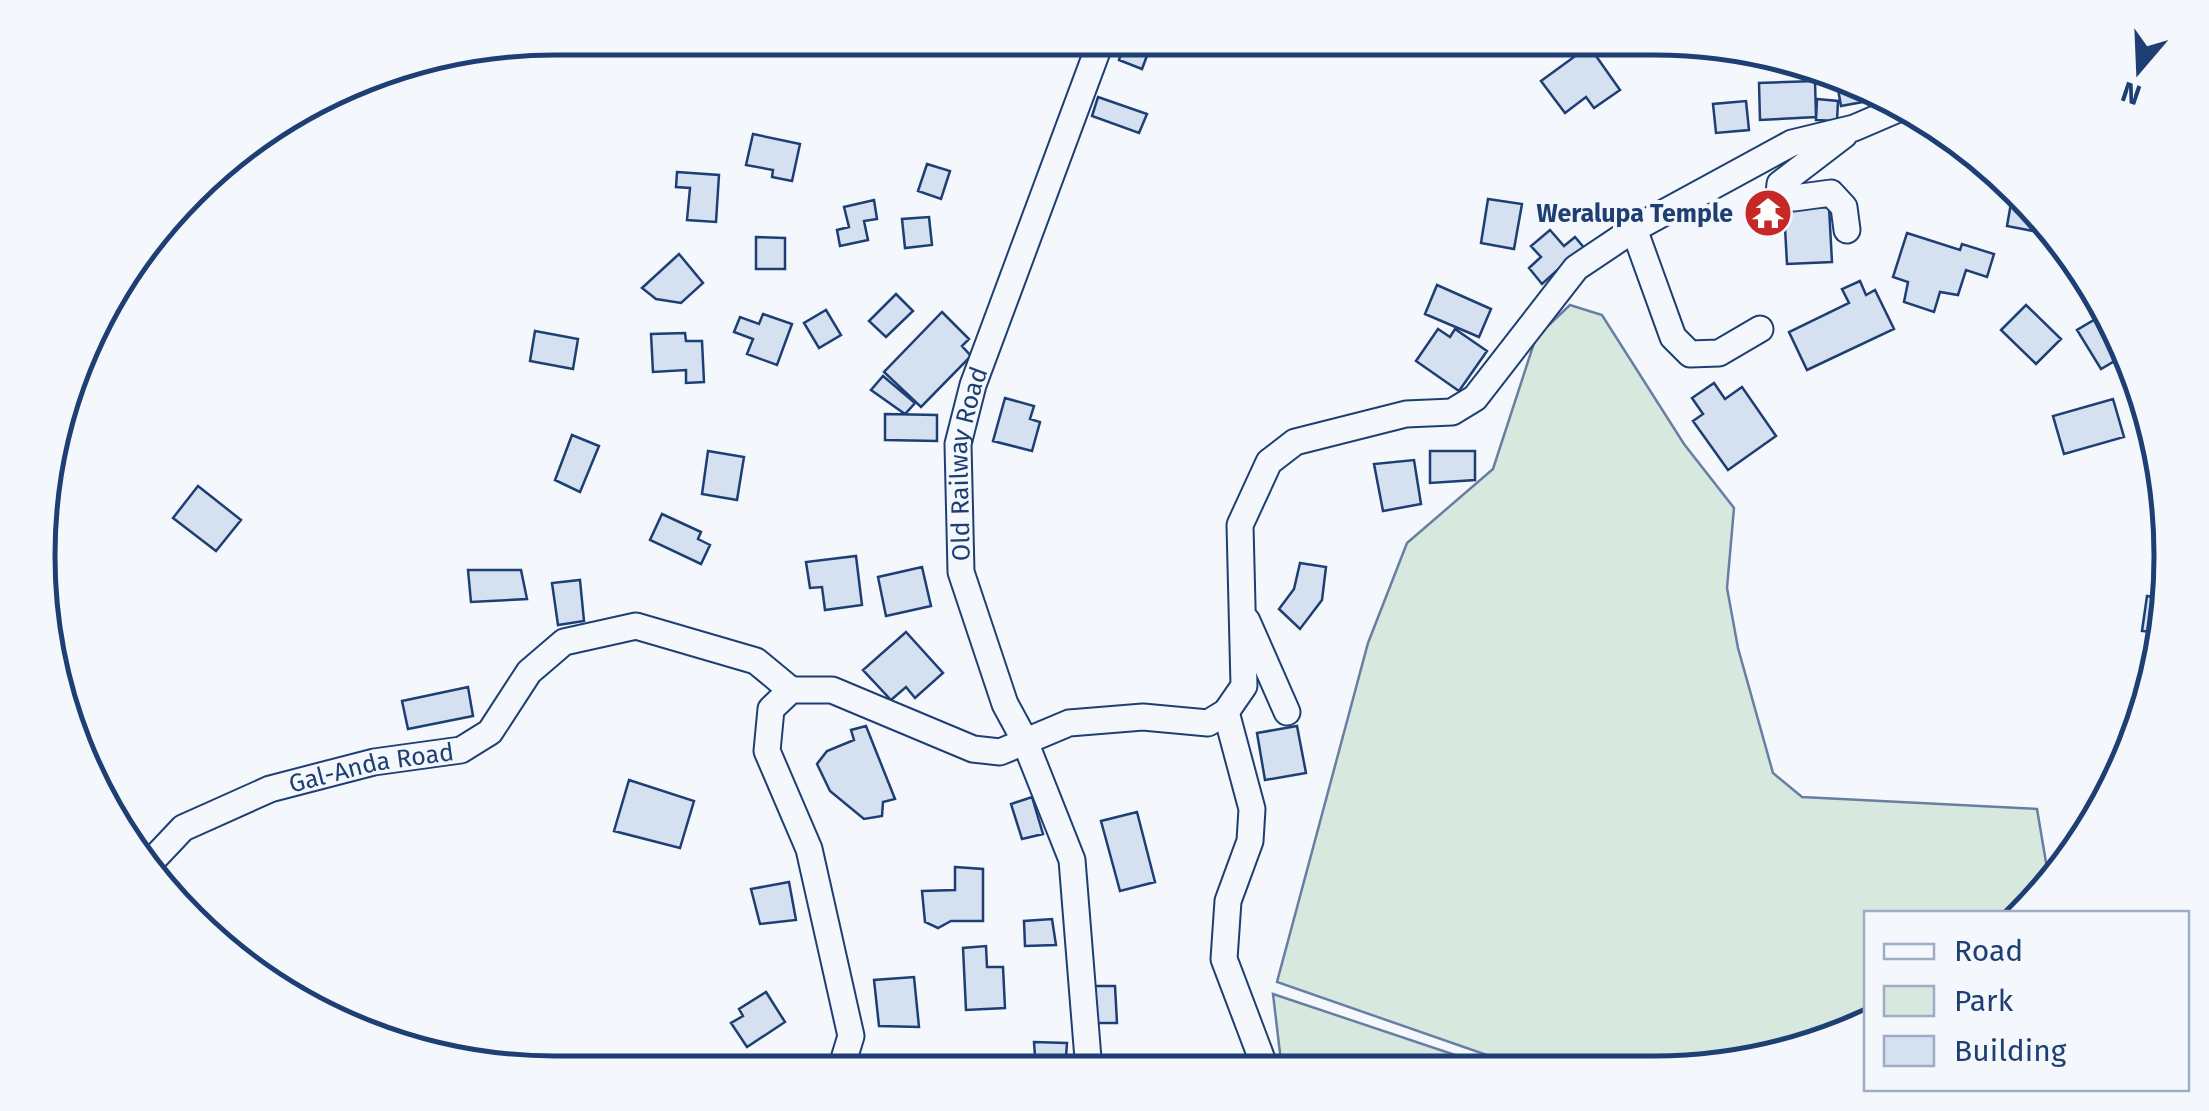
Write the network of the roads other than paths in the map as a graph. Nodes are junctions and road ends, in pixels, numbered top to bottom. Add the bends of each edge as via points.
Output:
1 (1096, 55) edge
2 (1888, 114) edge
3 (1854, 128) junction
4 (1634, 229) junction
5 (1847, 230) dead end
6 (1760, 329) dead end
7 (1240, 607) junction
8 (792, 690) junction
9 (1226, 712) junction
10 (1287, 712) dead end
11 (1024, 739) junction
12 (156, 857) edge
13 (845, 1056) edge
14 (1088, 1056) edge
15 (1261, 1056) edge

1 - 11 street, Old Railway Road via 973,385 958,444 962,572 1004,704
2 - 3 street
3 - 4 street via 1792,143
3 - 5 street via 1780,184 1779,193 1794,198 1830,192 1844,207
4 - 6 street via 1673,337 1690,354 1720,353
4 - 7 street via 1576,268 1475,398 1452,412 1406,414 1296,442 1269,462 1240,525
7 - 9 street via 1244,686
7 - 10 street
8 - 11 street via 832,690 973,749 1000,752
8 - 12 street, Gal-Anda Road via 756,661 636,626 564,642 528,672 490,732 461,750 374,762 270,788 183,828
8 - 13 street via 772,709 767,751 814,868 851,1036
9 - 11 street via 1208,723 1143,717 1068,723
9 - 15 street via 1252,809 1250,841 1228,901 1224,959
11 - 14 street, Old Railway Road via 1072,860

